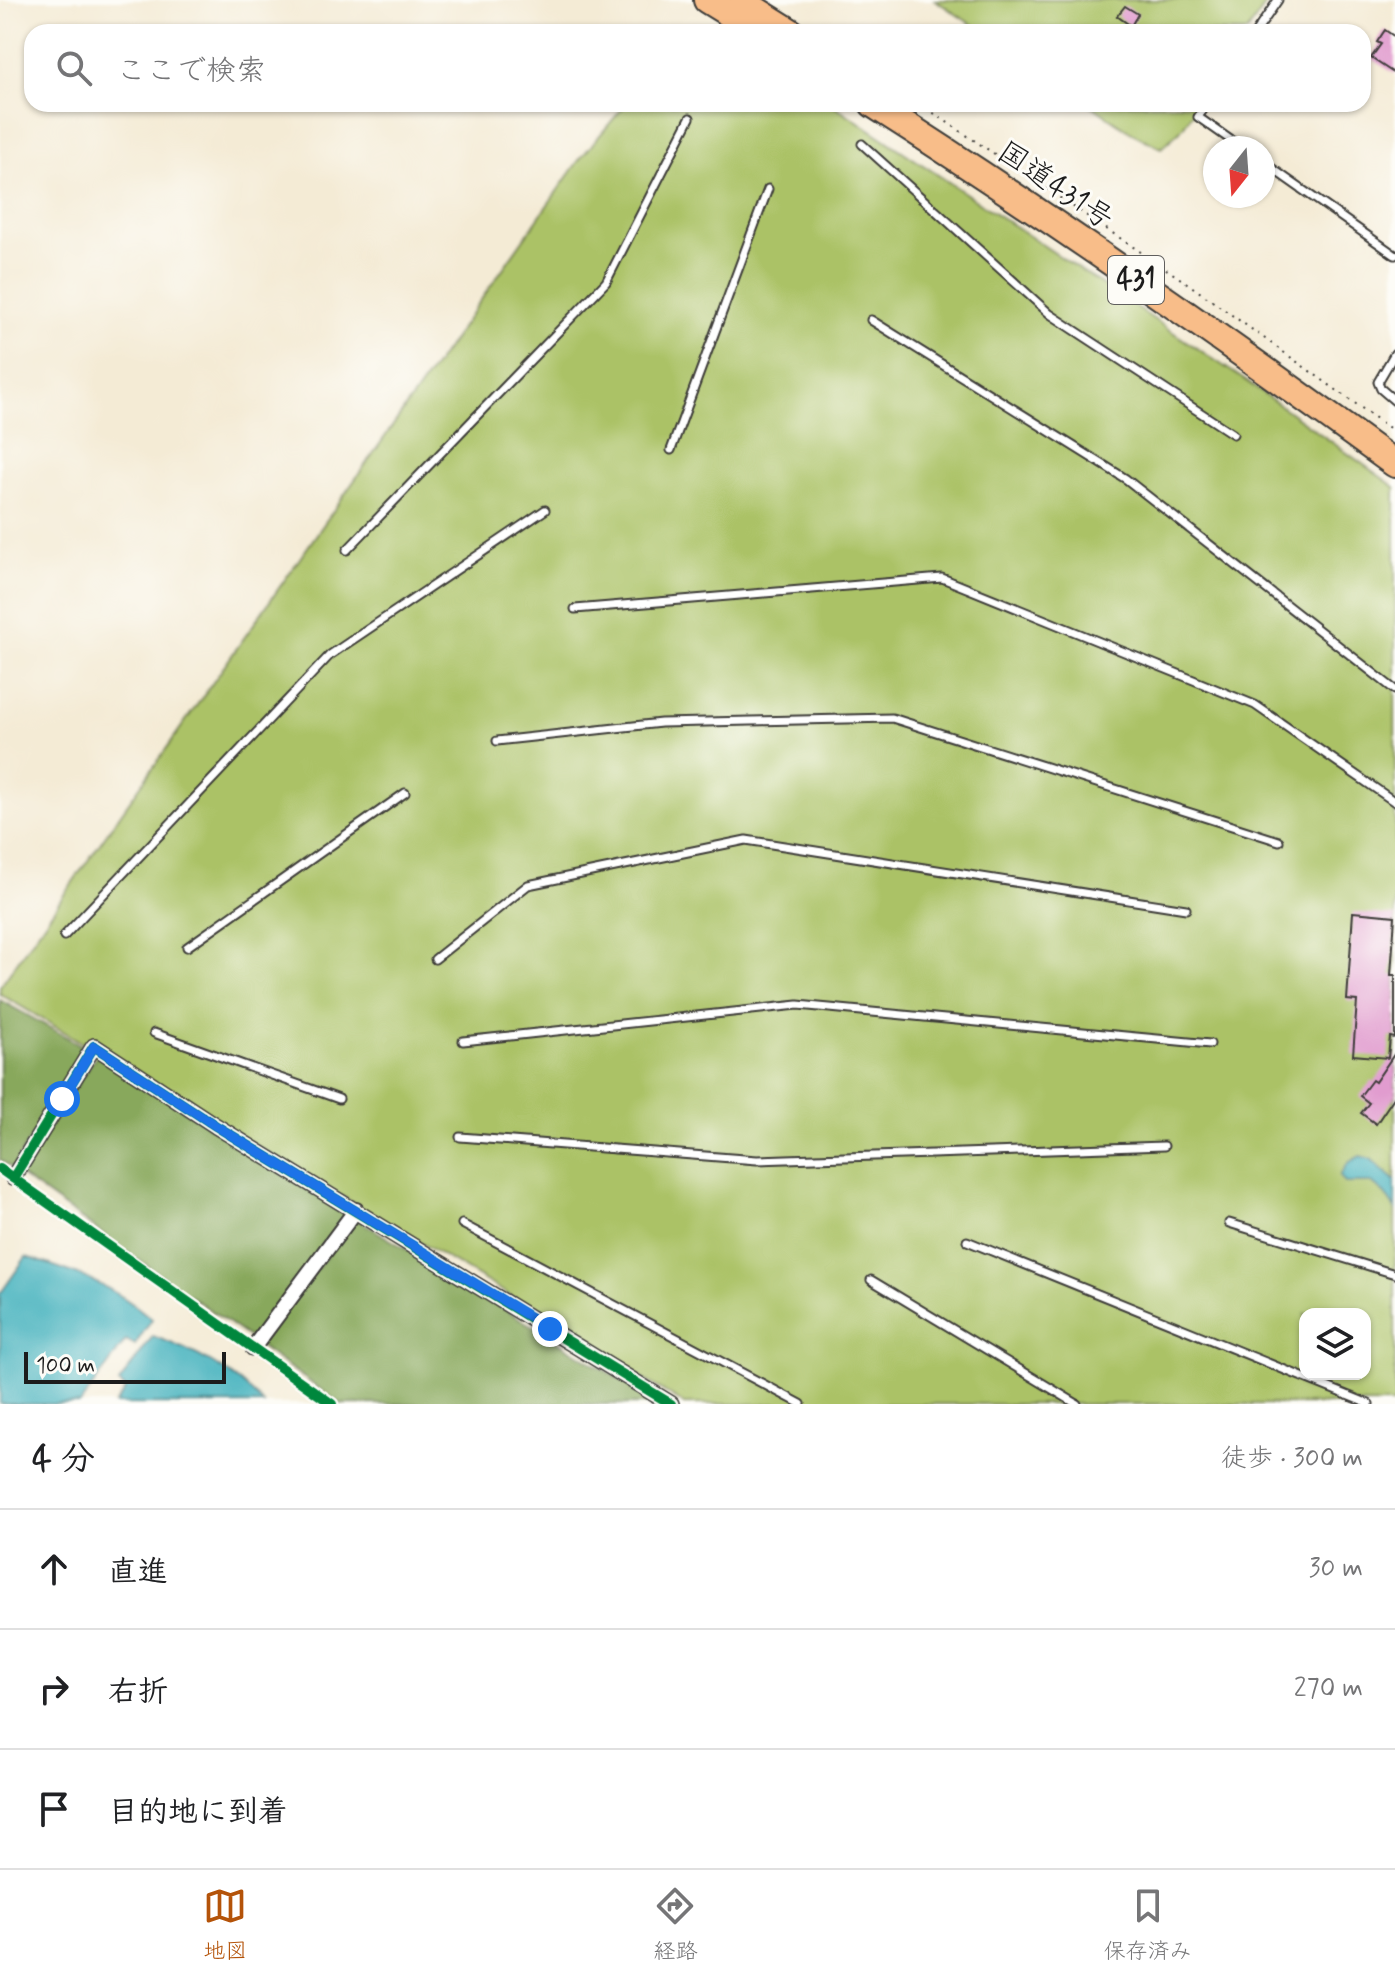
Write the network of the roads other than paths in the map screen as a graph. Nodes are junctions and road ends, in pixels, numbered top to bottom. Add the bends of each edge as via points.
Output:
1 (707, 0) edge
2 (740, 0) edge
3 (1278, 0) edge
4 (746, 24) edge
5 (778, 24) edge
6 (1262, 24) edge
7 (885, 112) edge
8 (916, 112) edge
9 (1201, 112) edge
10 (690, 118) dead end
11 (1225, 136) edge
12 (862, 144) dead end
13 (1275, 170) edge
14 (768, 189) dead end
15 (1395, 255) edge
16 (871, 320) dead end
17 (1395, 353) edge
18 (1395, 401) edge
19 (1233, 434) dead end
20 (1395, 443) edge
21 (671, 450) dead end
22 (1395, 464) edge
23 (545, 510) dead end
24 (347, 550) dead end
25 (575, 609) dead end
26 (1395, 690) edge
27 (497, 741) dead end
28 (405, 793) dead end
29 (1395, 802) edge
30 (1279, 841) dead end
31 (1186, 909) dead end
32 (64, 936) dead end
33 (187, 947) dead end
34 (435, 959) dead end
35 (154, 1033) dead end
36 (463, 1041) dead end
37 (1210, 1044) dead end
38 (339, 1099) dead end
39 (460, 1137) dead end
40 (1164, 1146) dead end
41 (13, 1178) dead end
42 (356, 1210) junction
43 (1229, 1223) dead end
44 (462, 1224) dead end
45 (967, 1241) dead end
46 (1395, 1274) edge
47 (871, 1280) dead end
48 (253, 1348) dead end
49 (671, 1404) edge
50 (801, 1404) edge
51 (1077, 1404) edge
52 (1369, 1404) edge

1 - 4 highway
2 - 5 highway
3 - 6 lane
7 - 22 highway, 国道431号 / 431 via 1229,344
8 - 20 highway, 国道431号 / 431
9 - 11 lane via 1198,117
10 - 24 lane via 606,282
12 - 19 lane via 1050,314
13 - 15 lane
14 - 21 lane
16 - 26 lane via 1126,479
17 - 18 lane via 1378,382
23 - 32 lane via 330,655
25 - 29 lane via 942,578 1255,705
27 - 30 lane via 661,723 892,718
28 - 33 lane
31 - 34 lane via 746,840 528,885
35 - 38 lane
36 - 37 lane via 798,1005
39 - 40 lane via 757,1160
41 - 42 street via 94,1046
42 - 48 street
42 - 49 street
43 - 46 lane
44 - 50 lane
45 - 52 lane
47 - 51 lane

